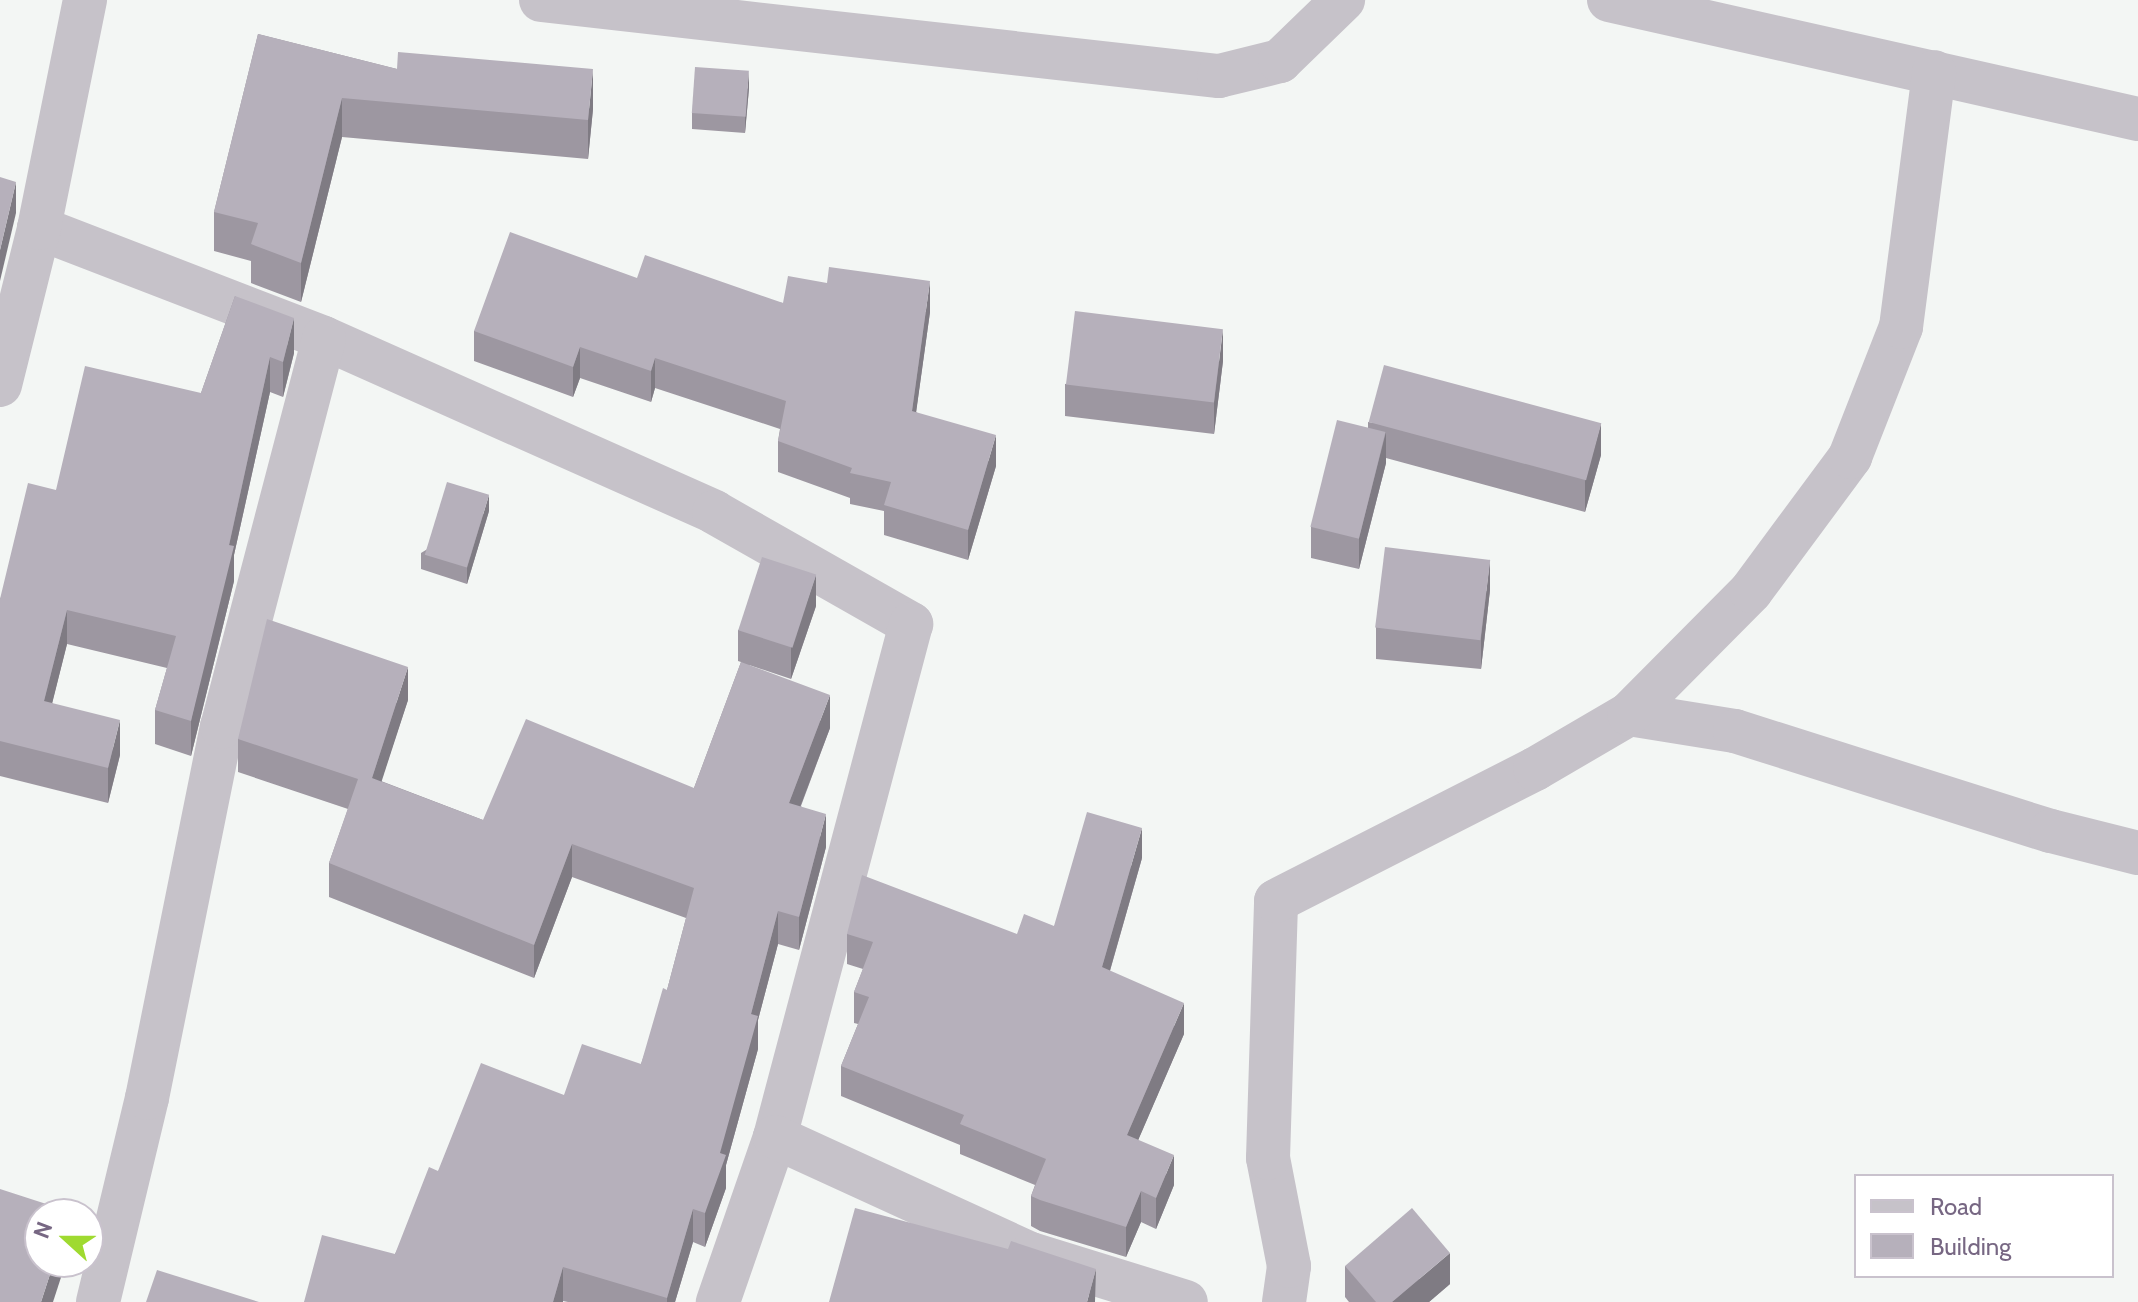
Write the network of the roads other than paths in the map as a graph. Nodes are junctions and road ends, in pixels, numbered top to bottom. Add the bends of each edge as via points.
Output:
1 (85, 0) edge
2 (541, 0) edge
3 (1343, 0) edge
4 (1609, 0) edge
5 (1934, 72) junction
6 (2138, 119) edge
7 (39, 228) junction
8 (324, 338) junction
9 (0, 385) edge
10 (1629, 714) junction
11 (2138, 853) edge
12 (775, 1137) junction
13 (98, 1302) edge
14 (718, 1302) edge
15 (1184, 1302) edge
16 (1284, 1302) edge

1 - 7 street
2 - 3 street via 1219,76 1280,61
4 - 5 street
5 - 6 street
5 - 10 street via 1901,327 1850,457 1751,591
7 - 8 street
7 - 9 street
8 - 12 street via 714,512 911,624
8 - 13 street via 222,727 147,1098
10 - 11 street via 1735,731 2051,831
10 - 16 street via 1535,769 1276,901 1268,1158 1289,1266
12 - 14 street
12 - 15 street via 1031,1254

